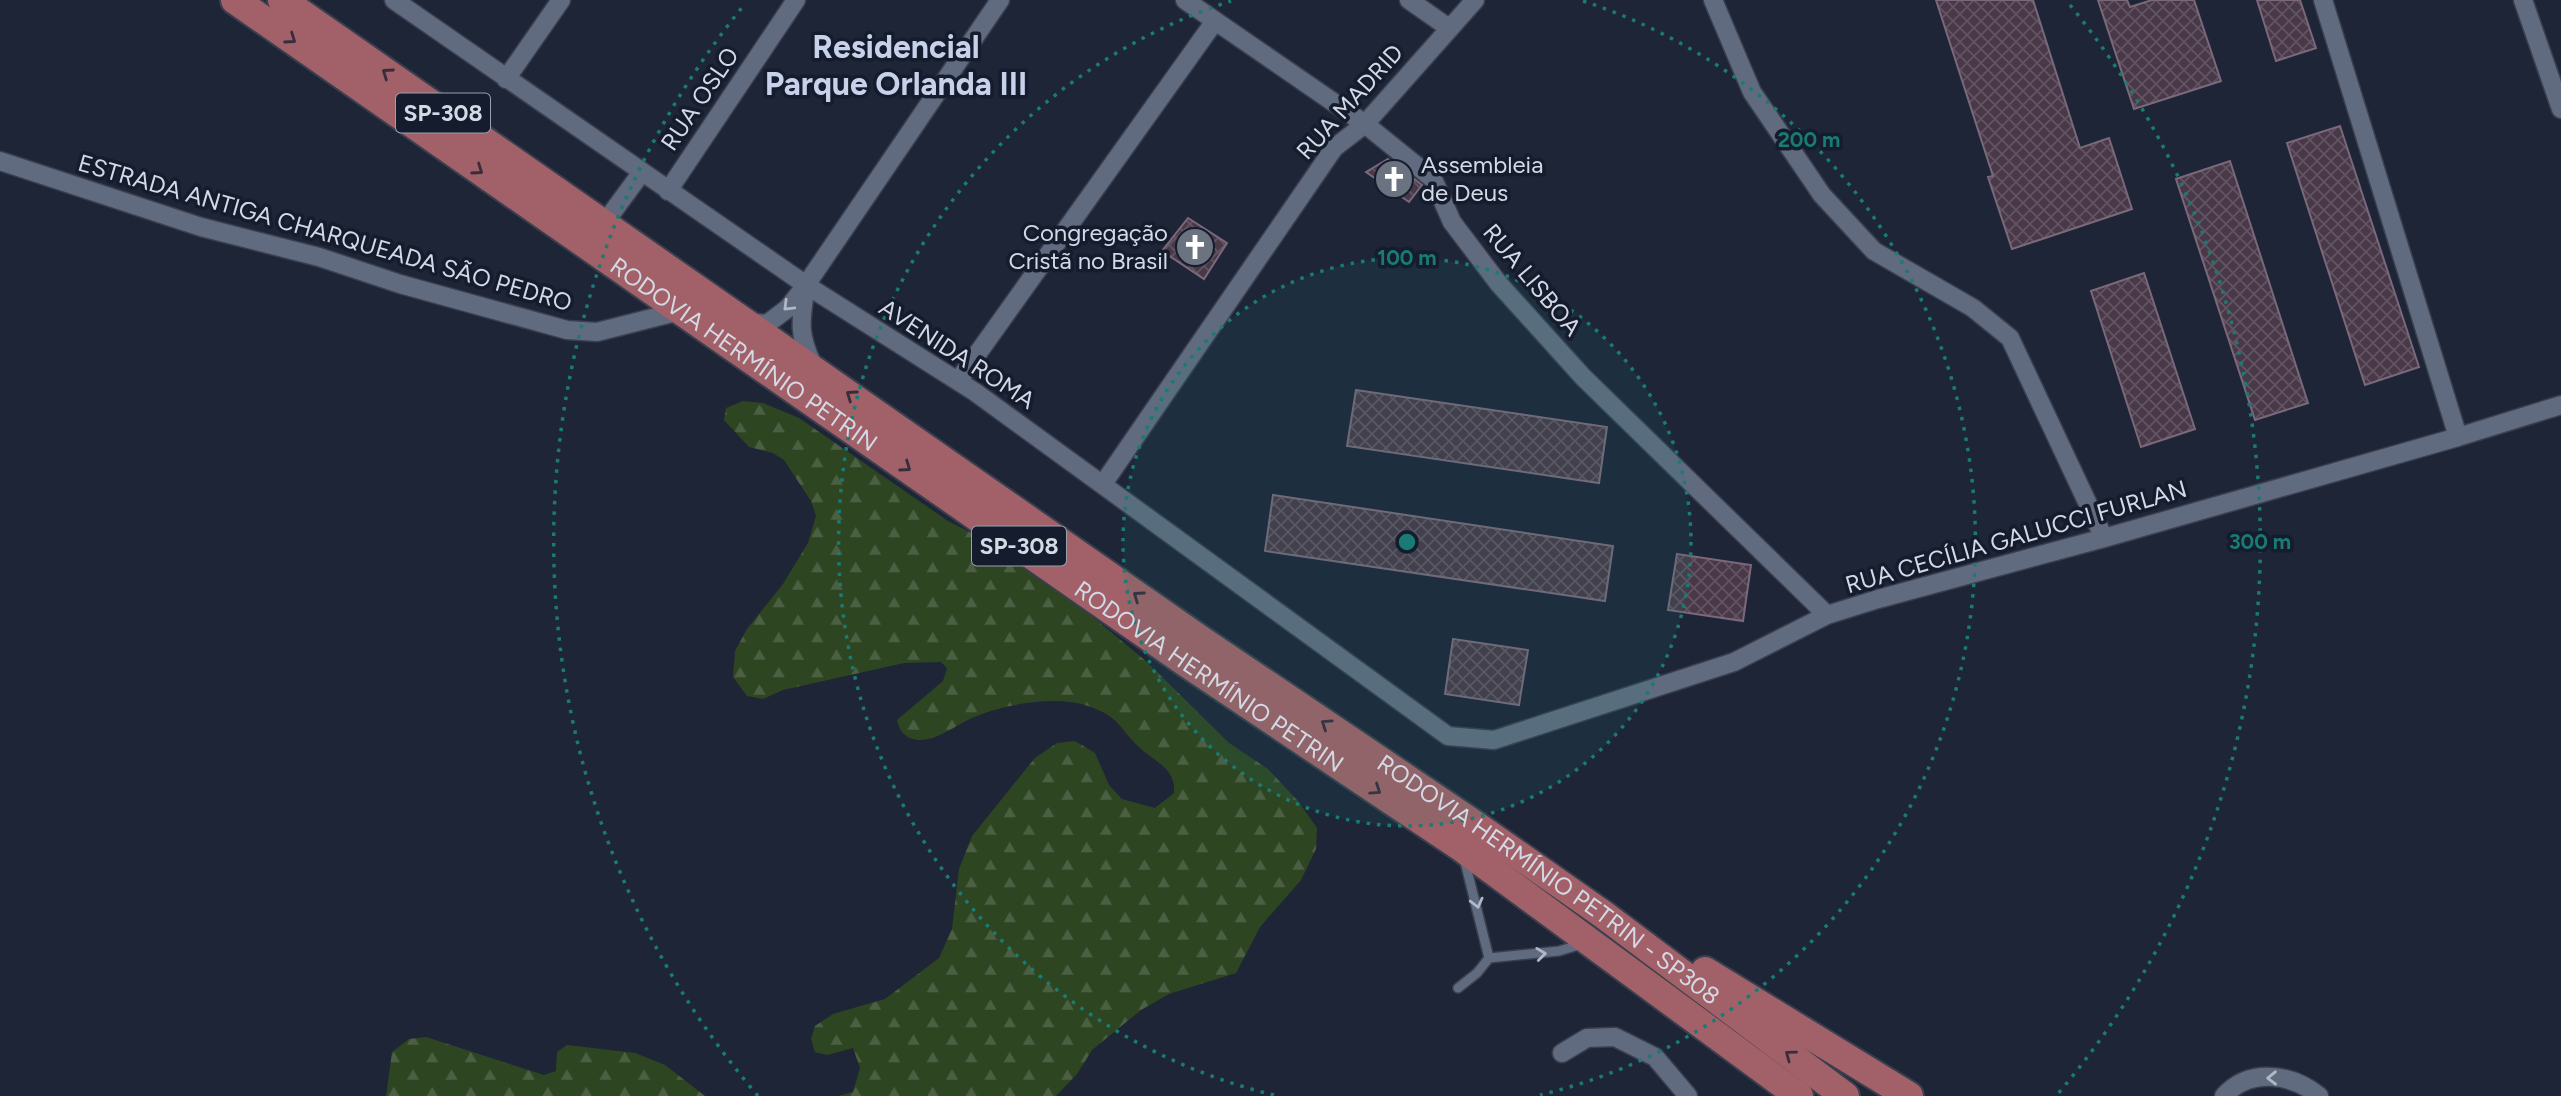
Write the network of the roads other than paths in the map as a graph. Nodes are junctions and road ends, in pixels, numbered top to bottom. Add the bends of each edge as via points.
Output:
1 (235, 0) edge
2 (282, 0) edge
3 (394, 0) edge
4 (561, 0) edge
5 (796, 0) edge
6 (1000, 0) edge
7 (1185, 0) edge
8 (1409, 0) edge
9 (1475, 0) edge
10 (1713, 0) edge
11 (2523, 0) edge
12 (2325, 1) edge
13 (1215, 21) junction
14 (1449, 28) junction
15 (2555, 69) edge
16 (506, 79) junction
17 (2561, 109) edge
18 (1365, 124) junction
19 (0, 162) edge
20 (642, 172) junction
21 (668, 191) junction
22 (603, 225) junction
23 (806, 285) junction
24 (680, 311) junction
25 (744, 322) junction
26 (816, 372) junction
27 (958, 381) junction
28 (2561, 405) edge
29 (2458, 437) junction
30 (1103, 484) junction
31 (2104, 538) junction
32 (1827, 615) junction
33 (1494, 740) joint
34 (1462, 848) junction
35 (1604, 915) junction
36 (1598, 947) junction
37 (1489, 958) junction
38 (1458, 988) dead end
39 (1562, 1053) dead end
40 (1688, 1096) edge
41 (1766, 1096) edge
42 (1799, 1096) edge
43 (1845, 1096) edge
44 (1909, 1096) edge
45 (2224, 1096) edge
46 (2319, 1096) edge

1 -> 24 main road, RODOVIA HERMÍNIO PETRIN / SP-308
22 -> 2 main road, RODOVIA HERMÍNIO PETRIN - SP308 / SP-308
3 - 16 street, AVENIDA ROMA
4 - 16 street
5 - 21 street, RUA OSLO
6 - 23 street
7 - 13 street, RUA LISBOA
8 - 14 street
9 - 14 street, RUA MADRID
10 - 31 street via 1752,92 1822,195 1874,251 1973,308 2010,338
11 - 15 street
12 - 29 street
13 - 18 street, RUA LISBOA
13 - 27 street
14 - 18 street, RUA MADRID
15 - 17 street
16 - 20 street, AVENIDA ROMA
18 - 30 street, RUA MADRID via 1334,148
18 - 32 street, RUA LISBOA via 1433,179 1452,222 1499,284 1583,377
19 - 24 street, ESTRADA ANTIGA CHARQUEADA SÃO PEDRO via 201,227 567,330 597,332
20 - 21 street, AVENIDA ROMA
20 - 22 street
21 - 23 street, AVENIDA ROMA
22 - 25 main road, RODOVIA HERMÍNIO PETRIN - SP308 / SP-308
23 -> 25 street via 788,308 767,324
23 - 26 street via 803,345
23 - 27 street, AVENIDA ROMA
24 -> 34 main road, RODOVIA HERMÍNIO PETRIN / SP-308
25 - 26 main road, RODOVIA HERMÍNIO PETRIN - SP308 / SP-308
35 -> 26 main road, RODOVIA HERMÍNIO PETRIN - SP308 / SP-308
27 - 30 street, AVENIDA ROMA
28 - 29 street, RUA CECÍLIA GALUCCI FURLAN
29 - 31 street, RUA CECÍLIA GALUCCI FURLAN
30 - 33 street, AVENIDA ROMA via 1448,736
31 - 32 street, RUA CECÍLIA GALUCCI FURLAN
32 - 33 street, RUA CECÍLIA GALUCCI FURLAN via 1734,662
34 - 36 main road, RODOVIA HERMÍNIO PETRIN / SP-308
34 -> 37 lane
43 -> 35 main road, RODOVIA HERMÍNIO PETRIN - SP308 / SP-308
35 - 44 main road
37 -> 36 lane
36 - 41 main road
36 - 42 main road, RODOVIA HERMÍNIO PETRIN / SP-308
37 - 38 lane
39 - 40 street via 1587,1038 1615,1037 1655,1057
46 -> 45 street via 2306,1085 2266,1076 2245,1081

